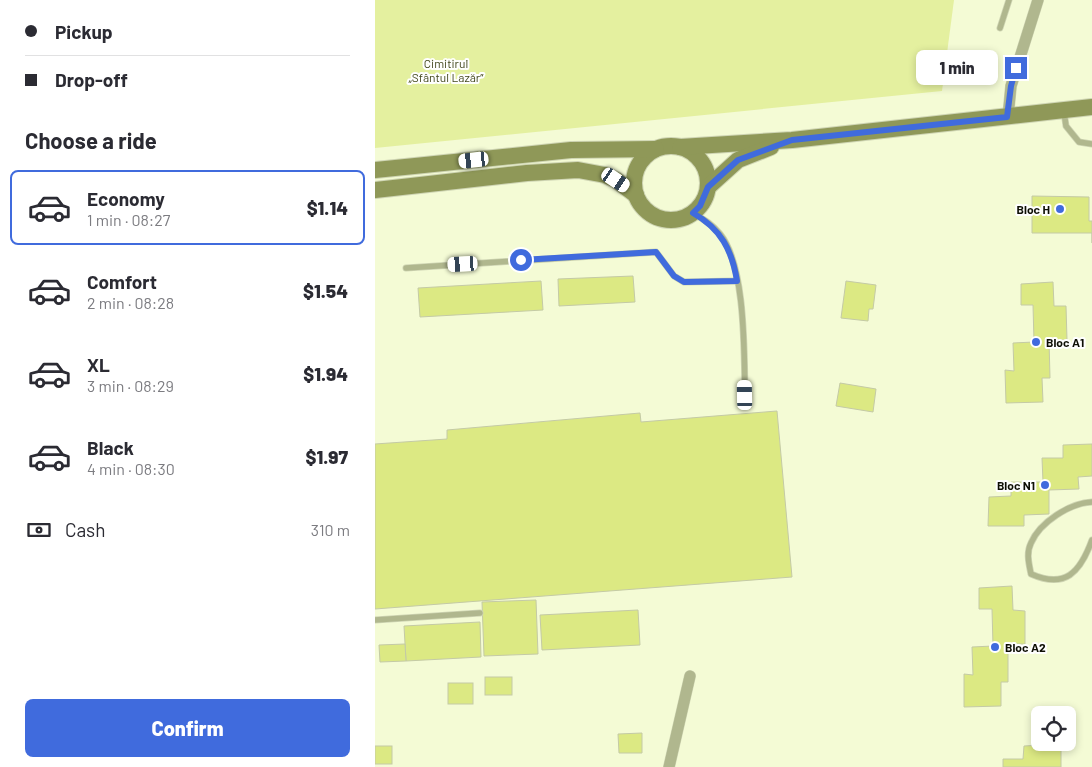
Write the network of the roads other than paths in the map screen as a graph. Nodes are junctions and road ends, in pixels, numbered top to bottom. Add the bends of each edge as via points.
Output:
1 (1009, 0) edge
2 (1038, 0) edge
3 (1000, 28) dead end
4 (1092, 107) edge
5 (1064, 110) junction
6 (1007, 117) junction
7 (792, 140) junction
8 (1092, 144) edge
9 (680, 147) junction
10 (656, 149) junction
11 (375, 170) edge
12 (708, 187) junction
13 (375, 190) edge
14 (636, 195) junction
15 (693, 213) junction
16 (405, 268) dead end
17 (737, 281) junction
18 (745, 395) dead end
19 (1092, 502) edge
20 (1092, 540) edge
21 (480, 613) dead end
22 (375, 620) edge
23 (690, 676) dead end
24 (669, 767) edge

1 - 3 lane
2 - 6 street via 1011,86
4 - 5 main road
5 - 6 main road
5 - 8 lane via 1066,126 1079,142
6 - 7 main road
7 - 9 main road
7 - 12 main road via 738,160
9 - 10 main road
9 - 12 main road via 699,158 708,177
10 - 11 main road via 571,150
10 - 14 main road via 643,159 635,173
12 - 15 main road via 700,206
13 - 14 main road via 578,170 605,175
14 - 15 main road via 654,215 667,220
15 - 17 lane via 708,221 721,234
16 - 17 lane via 656,252 674,276 684,282
17 - 18 lane via 742,308
19 - 20 lane via 1065,510 1046,524 1031,543 1028,558 1031,574 1045,580 1061,581 1077,569
21 - 22 lane
23 - 24 street

